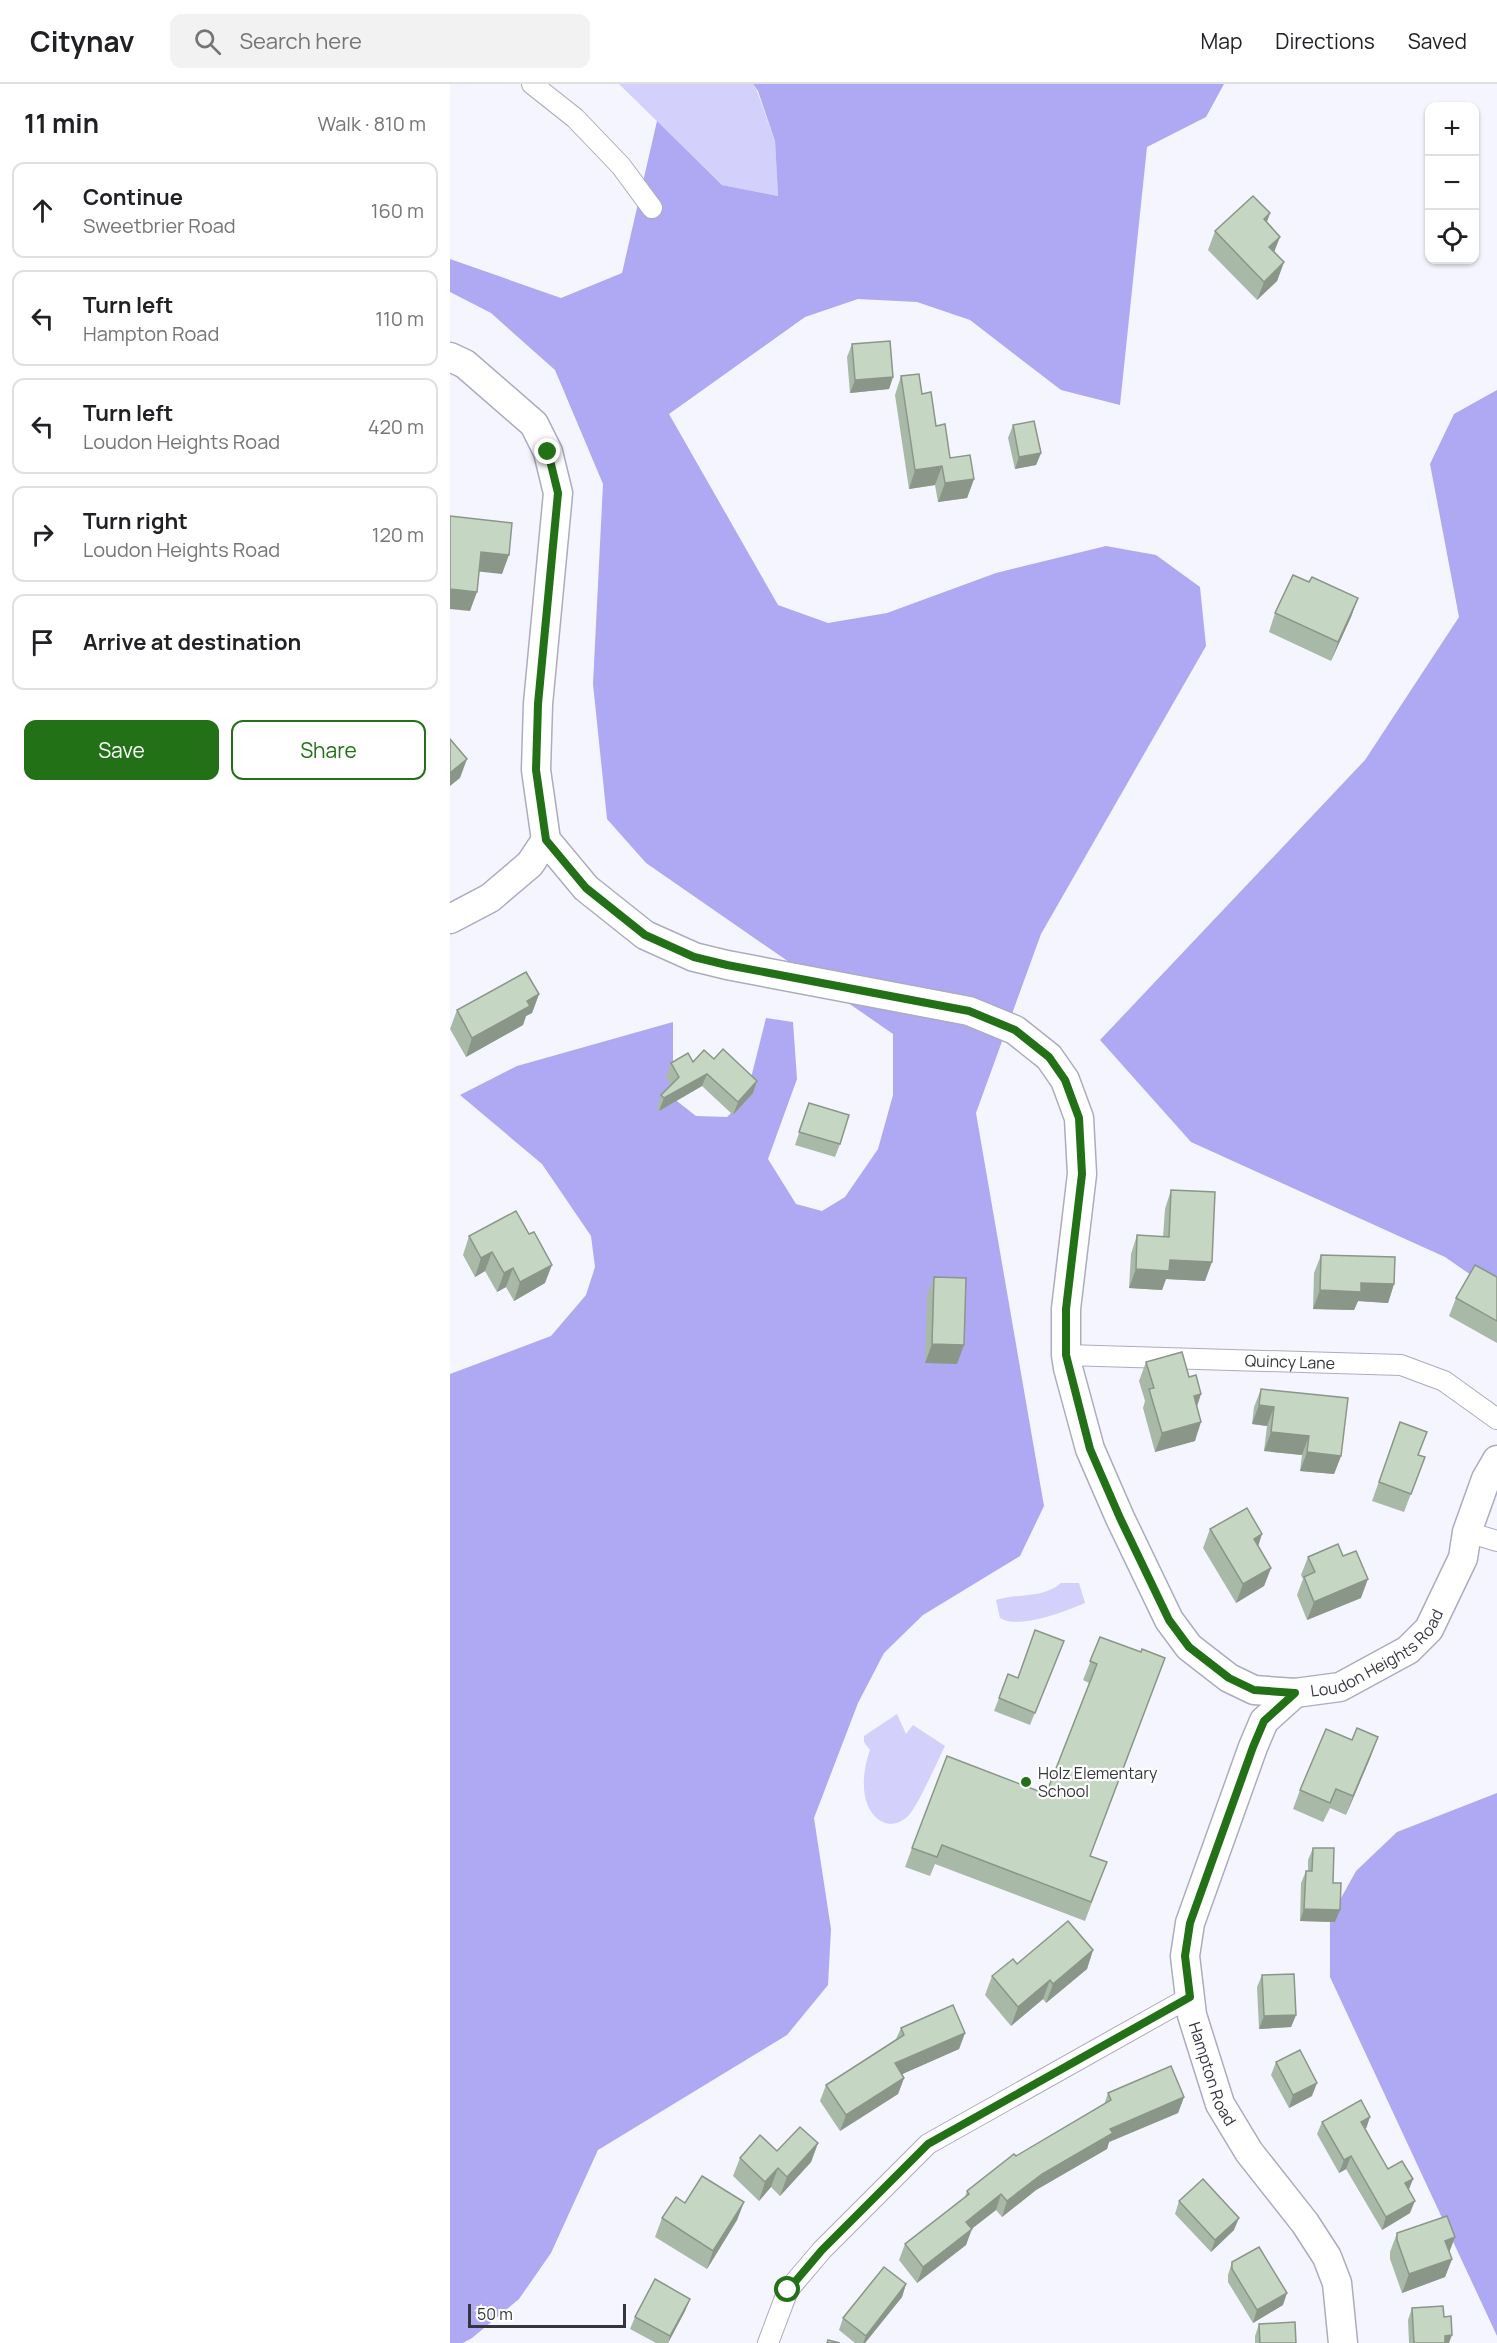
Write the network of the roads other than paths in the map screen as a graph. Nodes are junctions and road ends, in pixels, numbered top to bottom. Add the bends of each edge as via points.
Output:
1 (532, 84) edge
2 (652, 208) dead end
3 (450, 357) edge
4 (546, 840) junction
5 (450, 919) edge
6 (1066, 1355) junction
7 (1497, 1419) edge
8 (1497, 1460) edge
9 (1467, 1532) junction
10 (1497, 1541) edge
11 (1295, 1693) junction
12 (1190, 1997) junction
13 (768, 2343) edge
14 (1343, 2343) edge

1 - 2 street via 575,118 621,166
3 - 4 street via 465,364 534,424 548,452 558,493 537,726 536,770
4 - 5 street via 530,864 490,898
4 - 6 street, Loudon Heights Road via 586,888 645,935 694,957 969,1011 1015,1030 1049,1057 1065,1080 1079,1118 1082,1174 1066,1309
6 - 7 street, Quincy Lane via 1401,1365 1444,1381
6 - 11 street, Loudon Heights Road via 1090,1449 1169,1620 1189,1647 1229,1678 1254,1690
8 - 9 street, Loudon Heights Road
9 - 10 street
9 - 11 street, Loudon Heights Road via 1463,1558 1429,1629 1408,1650 1340,1687
11 - 12 street, Hampton Road via 1264,1721 1190,1923 1185,1956
12 - 13 street via 928,2144 822,2250 788,2290
12 - 14 street, Hampton Road via 1220,2104 1249,2152 1327,2257 1337,2283

